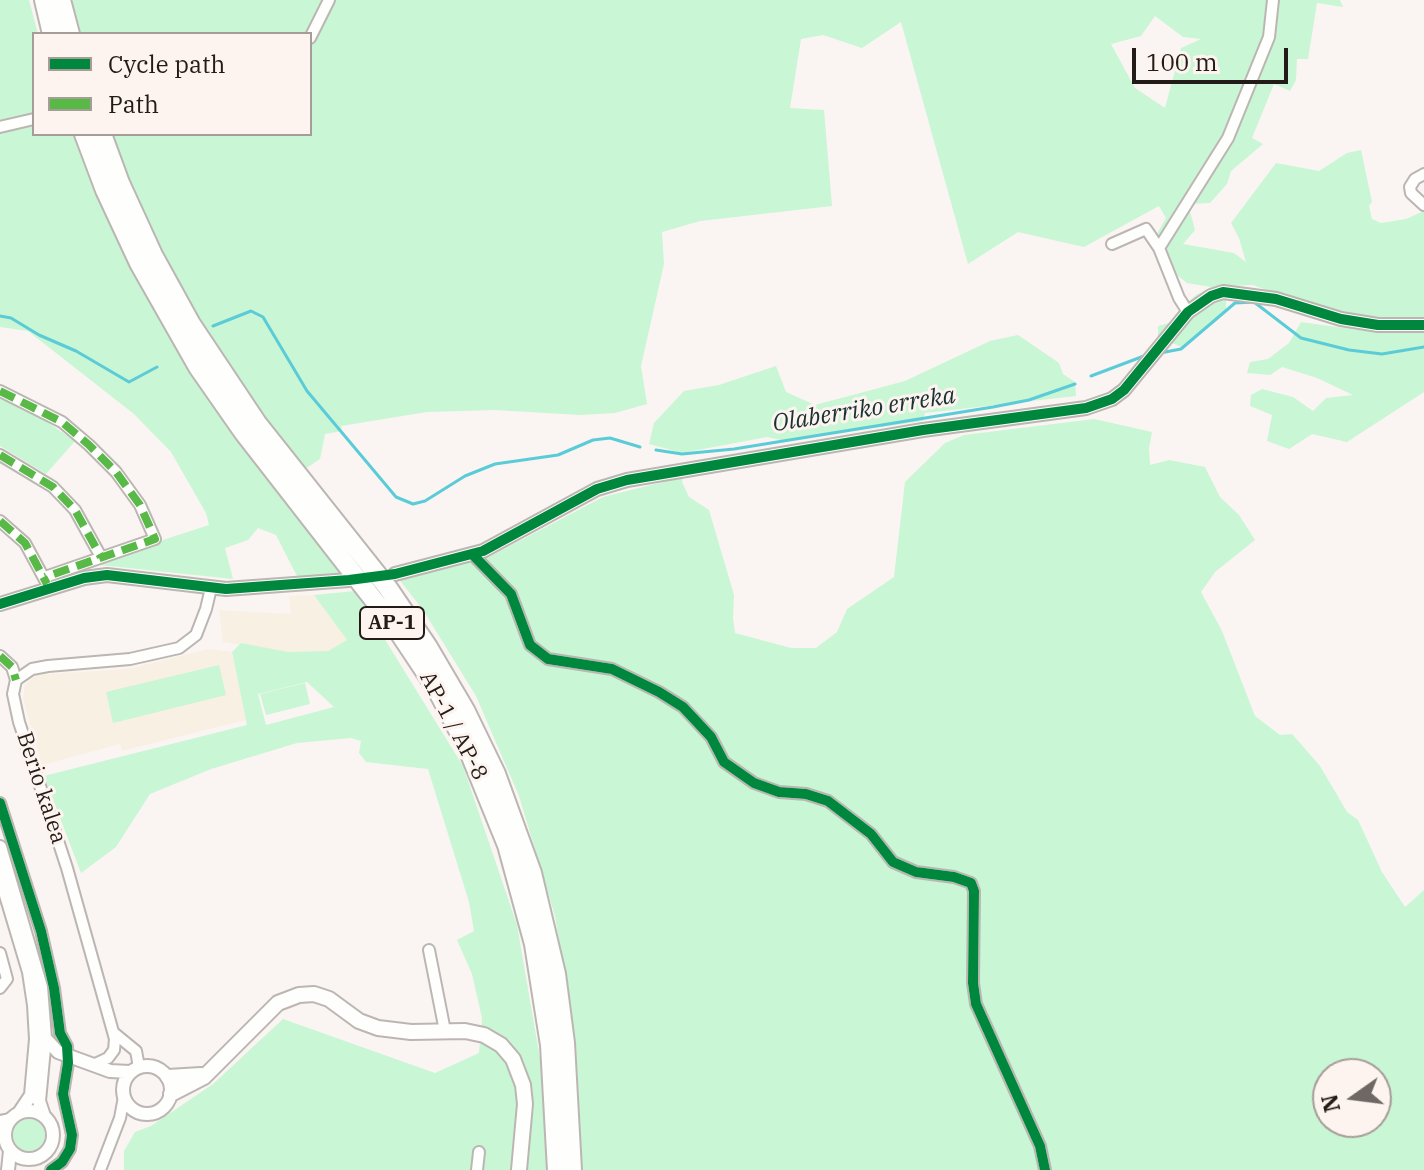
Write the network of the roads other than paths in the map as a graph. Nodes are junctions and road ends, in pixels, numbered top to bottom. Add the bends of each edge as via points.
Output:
1 (44, 0) edge
2 (61, 0) edge
3 (329, 0) edge
4 (1273, 0) edge
5 (52, 32) edge
6 (69, 32) edge
7 (312, 34) edge
8 (32, 119) edge
9 (0, 127) edge
10 (85, 136) edge
11 (103, 136) edge
12 (1424, 174) edge
13 (1424, 205) edge
14 (1112, 244) dead end
15 (1159, 248) junction
16 (1188, 312) junction
17 (1424, 325) edge
18 (0, 391) edge
19 (0, 455) edge
20 (0, 521) edge
21 (473, 555) junction
22 (101, 557) junction
23 (395, 574) dead end
24 (349, 580) dead end
25 (46, 583) junction
26 (211, 588) junction
27 (0, 604) edge
28 (0, 656) edge
29 (16, 680) junction
30 (0, 803) edge
31 (0, 847) edge
32 (0, 875) edge
33 (429, 950) dead end
34 (0, 953) edge
35 (1, 988) edge
36 (445, 1031) junction
37 (114, 1033) junction
38 (45, 1038) junction
39 (68, 1056) junction
40 (93, 1065) junction
41 (43, 1067) junction
42 (135, 1069) junction
43 (110, 1071) junction
44 (209, 1072) junction
45 (168, 1077) junction
46 (123, 1094) junction
47 (171, 1094) junction
48 (44, 1116) junction
49 (10, 1118) edge
50 (2, 1133) edge
51 (10, 1151) junction
52 (479, 1152) dead end
53 (33, 1159) junction
54 (8, 1170) edge
55 (20, 1170) edge
56 (51, 1170) edge
57 (100, 1170) edge
58 (477, 1170) edge
59 (519, 1170) edge
60 (557, 1170) edge
61 (572, 1170) edge
62 (1045, 1170) edge

1 - 5 highway
2 - 6 highway
3 - 7 street
4 - 15 street via 1269,37 1228,138
8 - 9 street
10 - 60 highway, AP-1 / AP-8 / AP-1 via 133,251 191,356 398,631 436,688 482,781 517,877 541,977
11 - 61 highway, AP-1 / AP-8 / AP-1 via 153,255 191,324 257,423 408,617 487,753 522,839 552,951 565,1043
12 - 13 street via 1410,187
14 - 15 street via 1146,229
15 - 16 street
16 - 17 street via 1211,296 1228,292 1276,299 1341,319
16 - 21 street via 1124,390 1086,408 627,480 597,489
18 - 22 street via 62,422 116,472 140,505 155,539
19 - 22 street via 53,487 75,510
20 - 25 street via 25,543
21 - 23 street
21 - 62 street via 511,594 530,645 548,659 612,669 659,692 683,707 711,737 724,762 754,783 828,801 871,834 893,862 971,883 976,1004 1040,1146
22 - 25 street
24 - 26 street
25 - 26 street via 107,575
25 - 27 street
26 - 29 street via 196,635 179,648 32,669
28 - 29 street
29 - 37 street, Berio kalea via 19,722
30 - 39 street via 41,931
31 - 38 street via 39,978
32 - 49 street via 29,972 36,1022 31,1095
33 - 36 street
34 - 35 street via 7,979
36 - 44 main road via 378,1028 329,999 299,995 272,1008
36 - 59 main road via 484,1035 513,1059 525,1104
37 - 40 street via 111,1054
37 - 42 street, Berio kalea via 136,1051
38 - 39 street
38 - 41 street
39 - 40 street
39 - 41 street
39 - 56 street via 63,1107 72,1135 70,1149
40 - 43 street
41 - 48 street via 39,1101
42 - 43 street
42 - 45 street via 155,1067
42 - 46 street via 125,1080
43 - 46 street
44 - 45 main road
44 - 47 main road
45 - 47 street
46 - 47 street via 131,1107 148,1114 165,1106
46 - 57 street via 120,1118
48 - 49 street via 29,1111
48 - 53 street via 51,1126 51,1144
49 - 50 street
50 - 51 street
51 - 53 street
51 - 54 street
52 - 58 street
53 - 55 street

